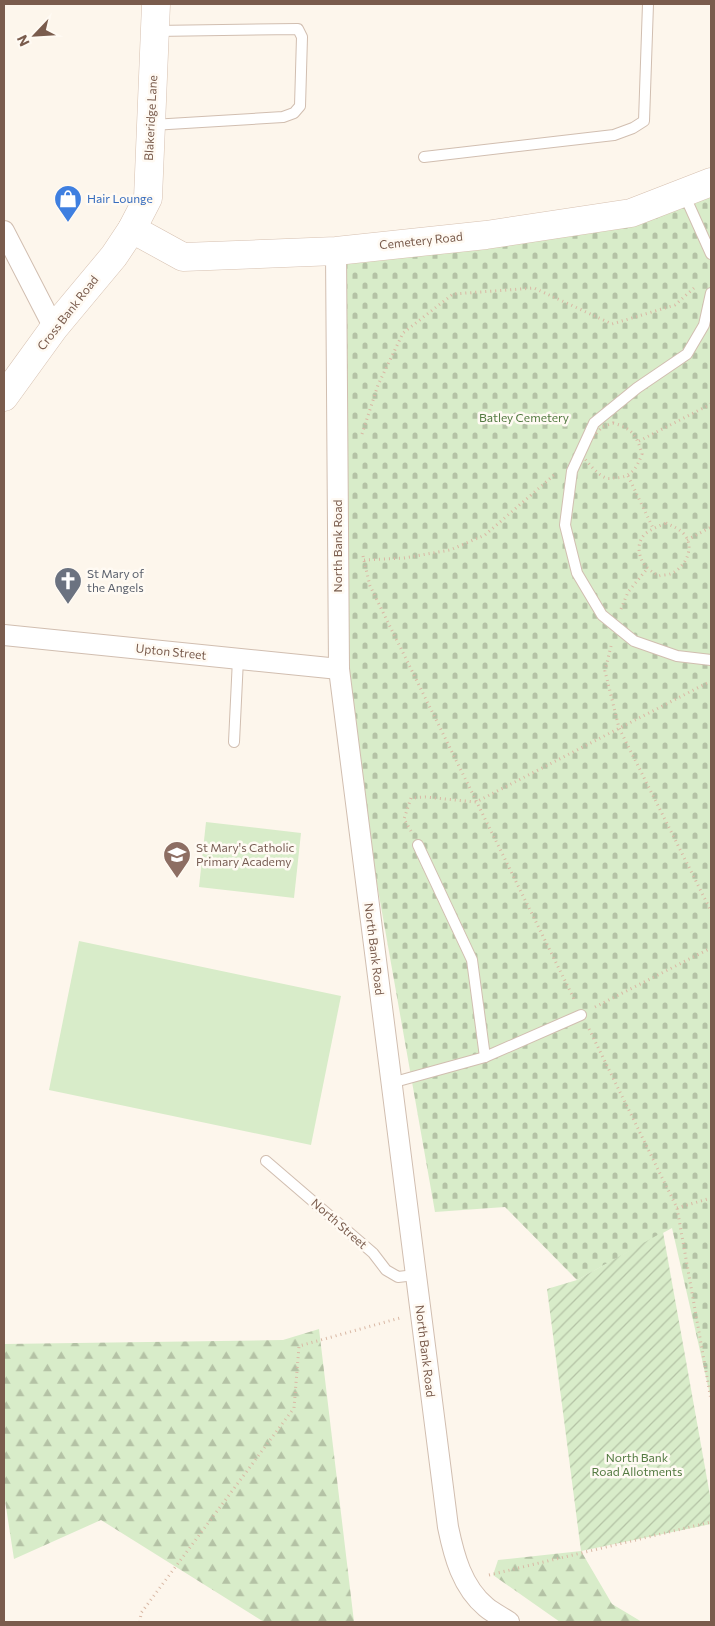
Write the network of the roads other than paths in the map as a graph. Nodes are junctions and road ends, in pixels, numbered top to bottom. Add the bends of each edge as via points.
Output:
1 (156, 4) edge
2 (648, 4) edge
3 (155, 31) junction
4 (151, 126) junction
5 (424, 157) dead end
6 (711, 182) edge
7 (684, 193) junction
8 (132, 229) junction
9 (4, 231) edge
10 (336, 251) junction
11 (711, 254) edge
12 (711, 293) edge
13 (54, 328) junction
14 (4, 398) edge
15 (4, 635) edge
16 (238, 659) junction
17 (711, 660) edge
18 (339, 669) junction
19 (234, 742) dead end
20 (418, 845) road end
21 (582, 1014) road end
22 (484, 1057) junction
23 (391, 1083) junction
24 (266, 1161) dead end
25 (415, 1275) junction
26 (509, 1622) edge

1 - 3 street, Blakeridge Lane
2 - 5 lane via 644,121 614,135
3 - 4 street, Blakeridge Lane
3 - 4 lane via 298,29 302,37 300,106 294,113 283,117
4 - 8 street, Blakeridge Lane via 148,198
6 - 7 street, Cemetery Road
7 - 10 street, Cemetery Road via 630,213
7 - 11 lane
8 - 10 street, Cemetery Road via 183,257
8 - 13 street, Cross Bank Road via 114,256
9 - 13 street
10 - 18 street, North Bank Road
12 - 17 lane via 704,325 687,354 594,423 572,472 565,525 577,574 602,615 634,641 677,656
13 - 14 street, Cross Bank Road
15 - 16 street, Upton Street
16 - 18 street, Upton Street
16 - 19 lane
18 - 23 street, North Bank Road
20 - 22 lane via 472,960
21 - 22 lane
22 - 23 lane
23 - 25 street, North Bank Road
24 - 25 lane, North Street via 373,1253 386,1270 398,1277
25 - 26 street, North Bank Road via 452,1549 464,1581 485,1606

